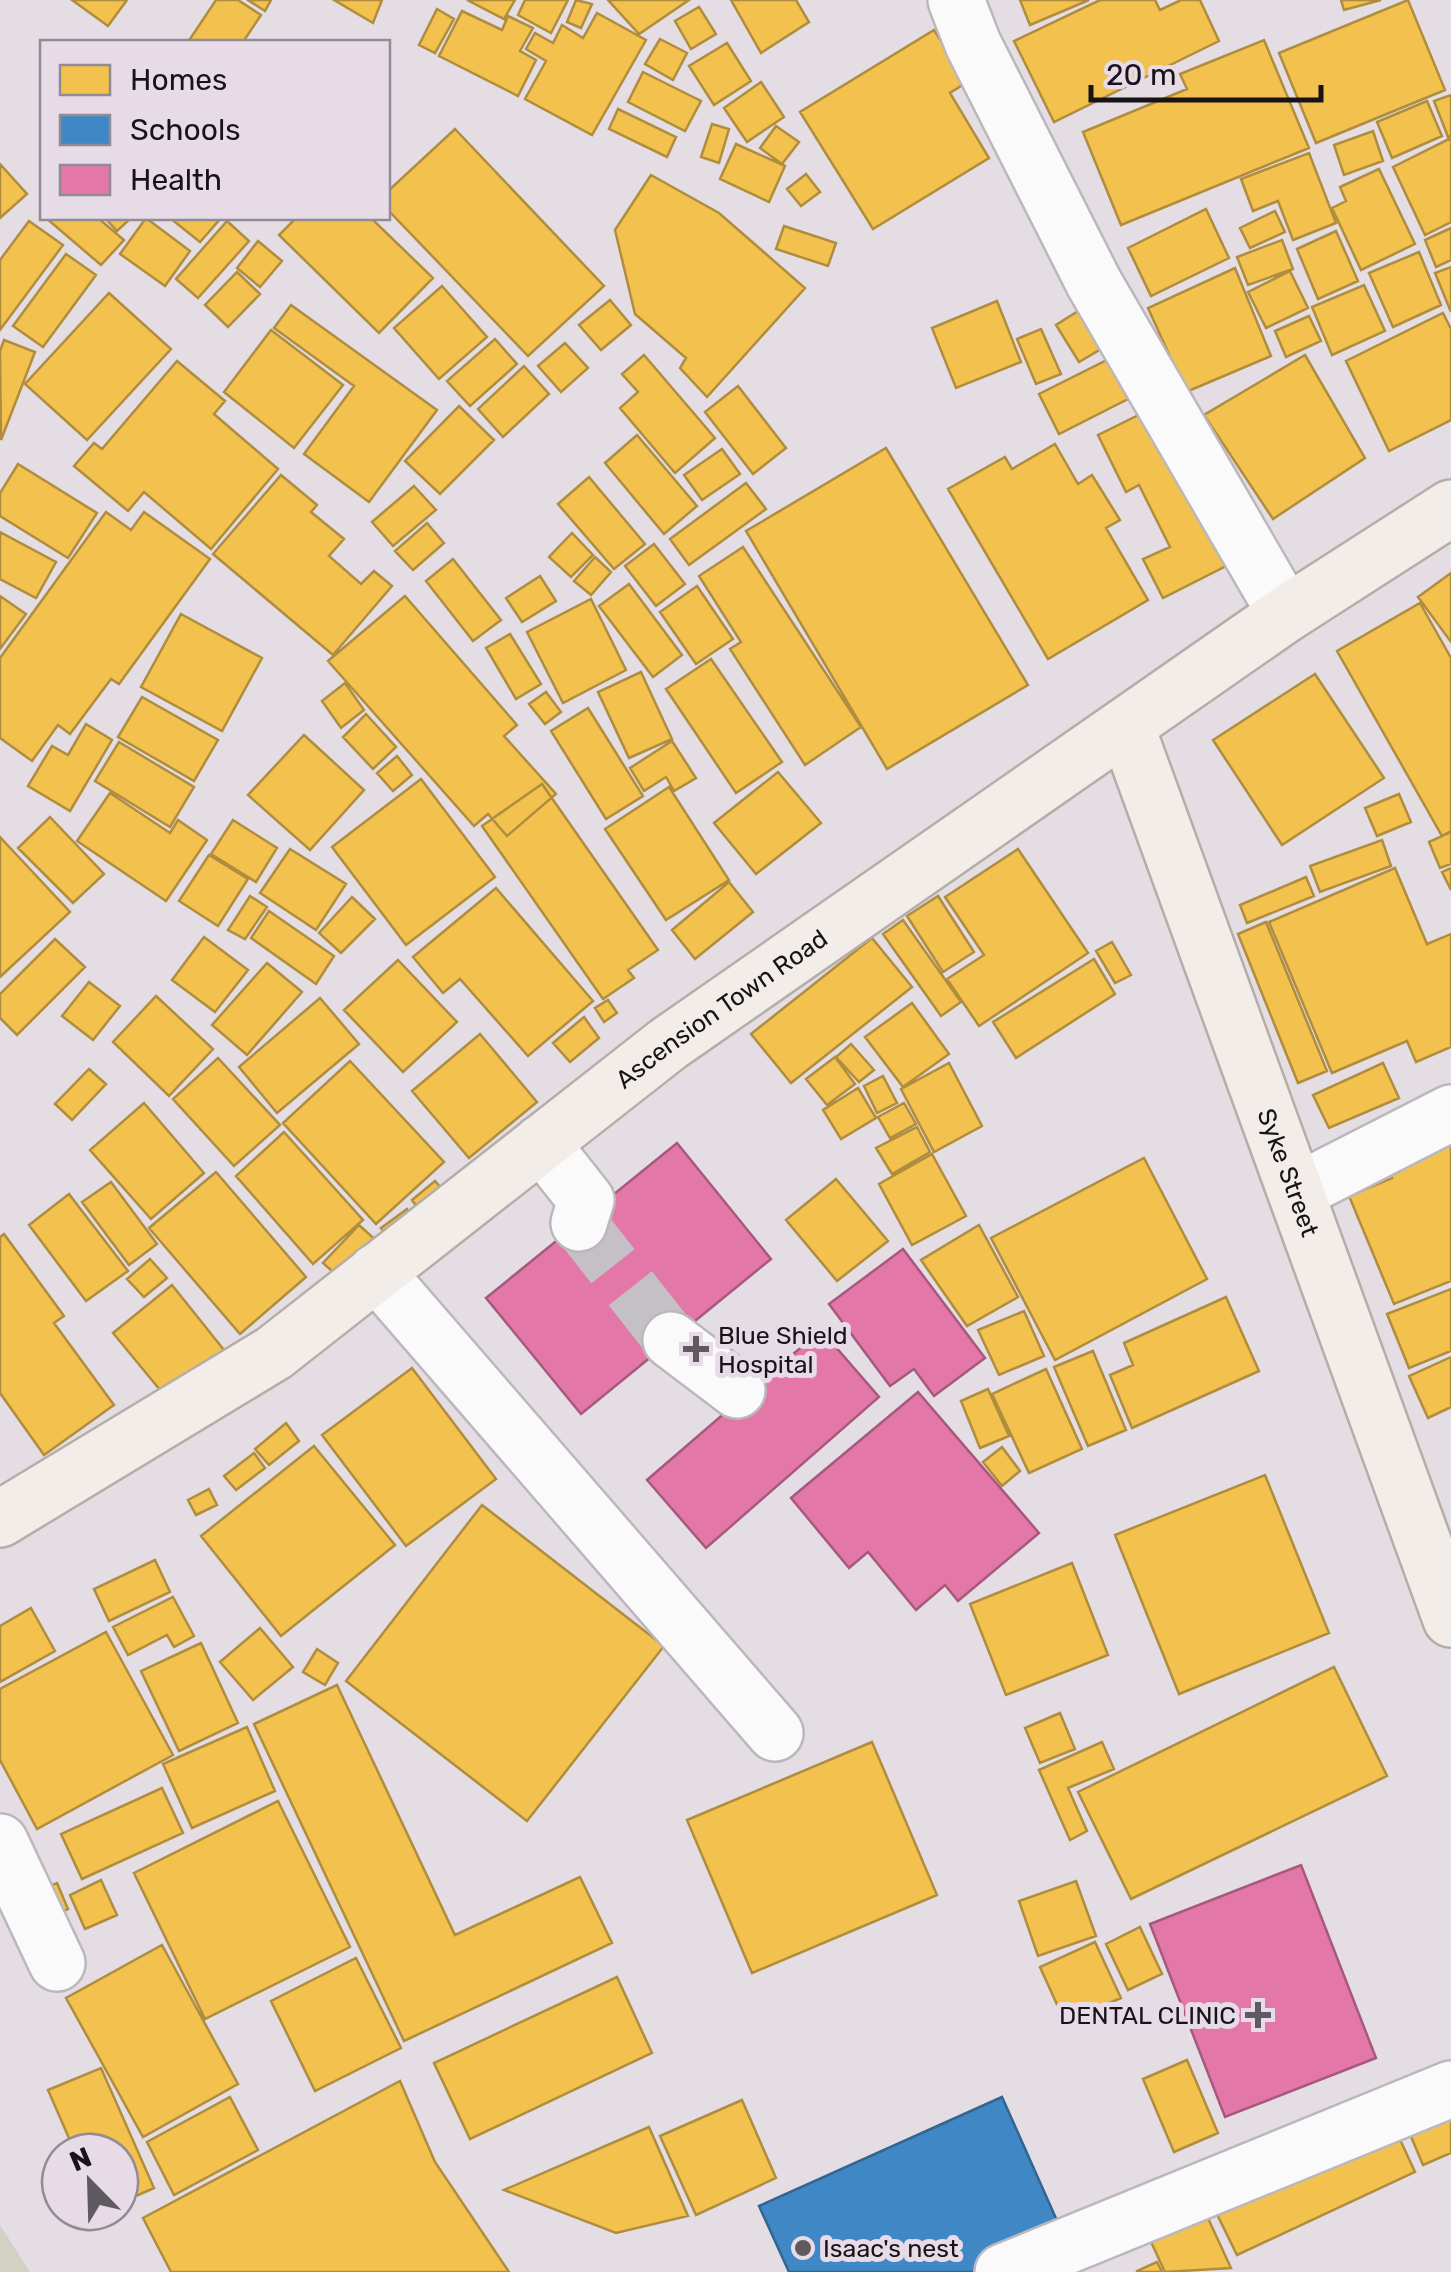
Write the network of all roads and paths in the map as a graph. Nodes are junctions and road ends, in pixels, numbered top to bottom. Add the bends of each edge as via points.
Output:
1 (956, 0) edge
2 (1451, 508) edge
3 (1286, 614) junction
4 (1126, 726) junction
5 (1451, 1113) edge
6 (541, 1143) junction
7 (1298, 1191) junction
8 (579, 1223) tunnel mouth
9 (376, 1272) junction
10 (671, 1340) tunnel mouth
11 (736, 1390) dead end
12 (0, 1519) edge
13 (1451, 1619) edge
14 (775, 1733) dead end
15 (0, 1842) edge
16 (57, 1962) dead end
17 (1451, 2089) edge
18 (1003, 2272) edge

1 - 3 street via 1094,282
2 - 3 main road, Ascension Town Road
3 - 4 main road, Ascension Town Road
4 - 6 main road, Ascension Town Road via 668,1044
4 - 7 main road, Syke Street
5 - 7 street
6 - 8 street via 586,1200
6 - 9 main road, Ascension Town Road
7 - 13 main road, Syke Street
9 - 12 main road, Ascension Town Road via 274,1353
9 - 14 street
10 - 11 street
15 - 16 street
17 - 18 street

